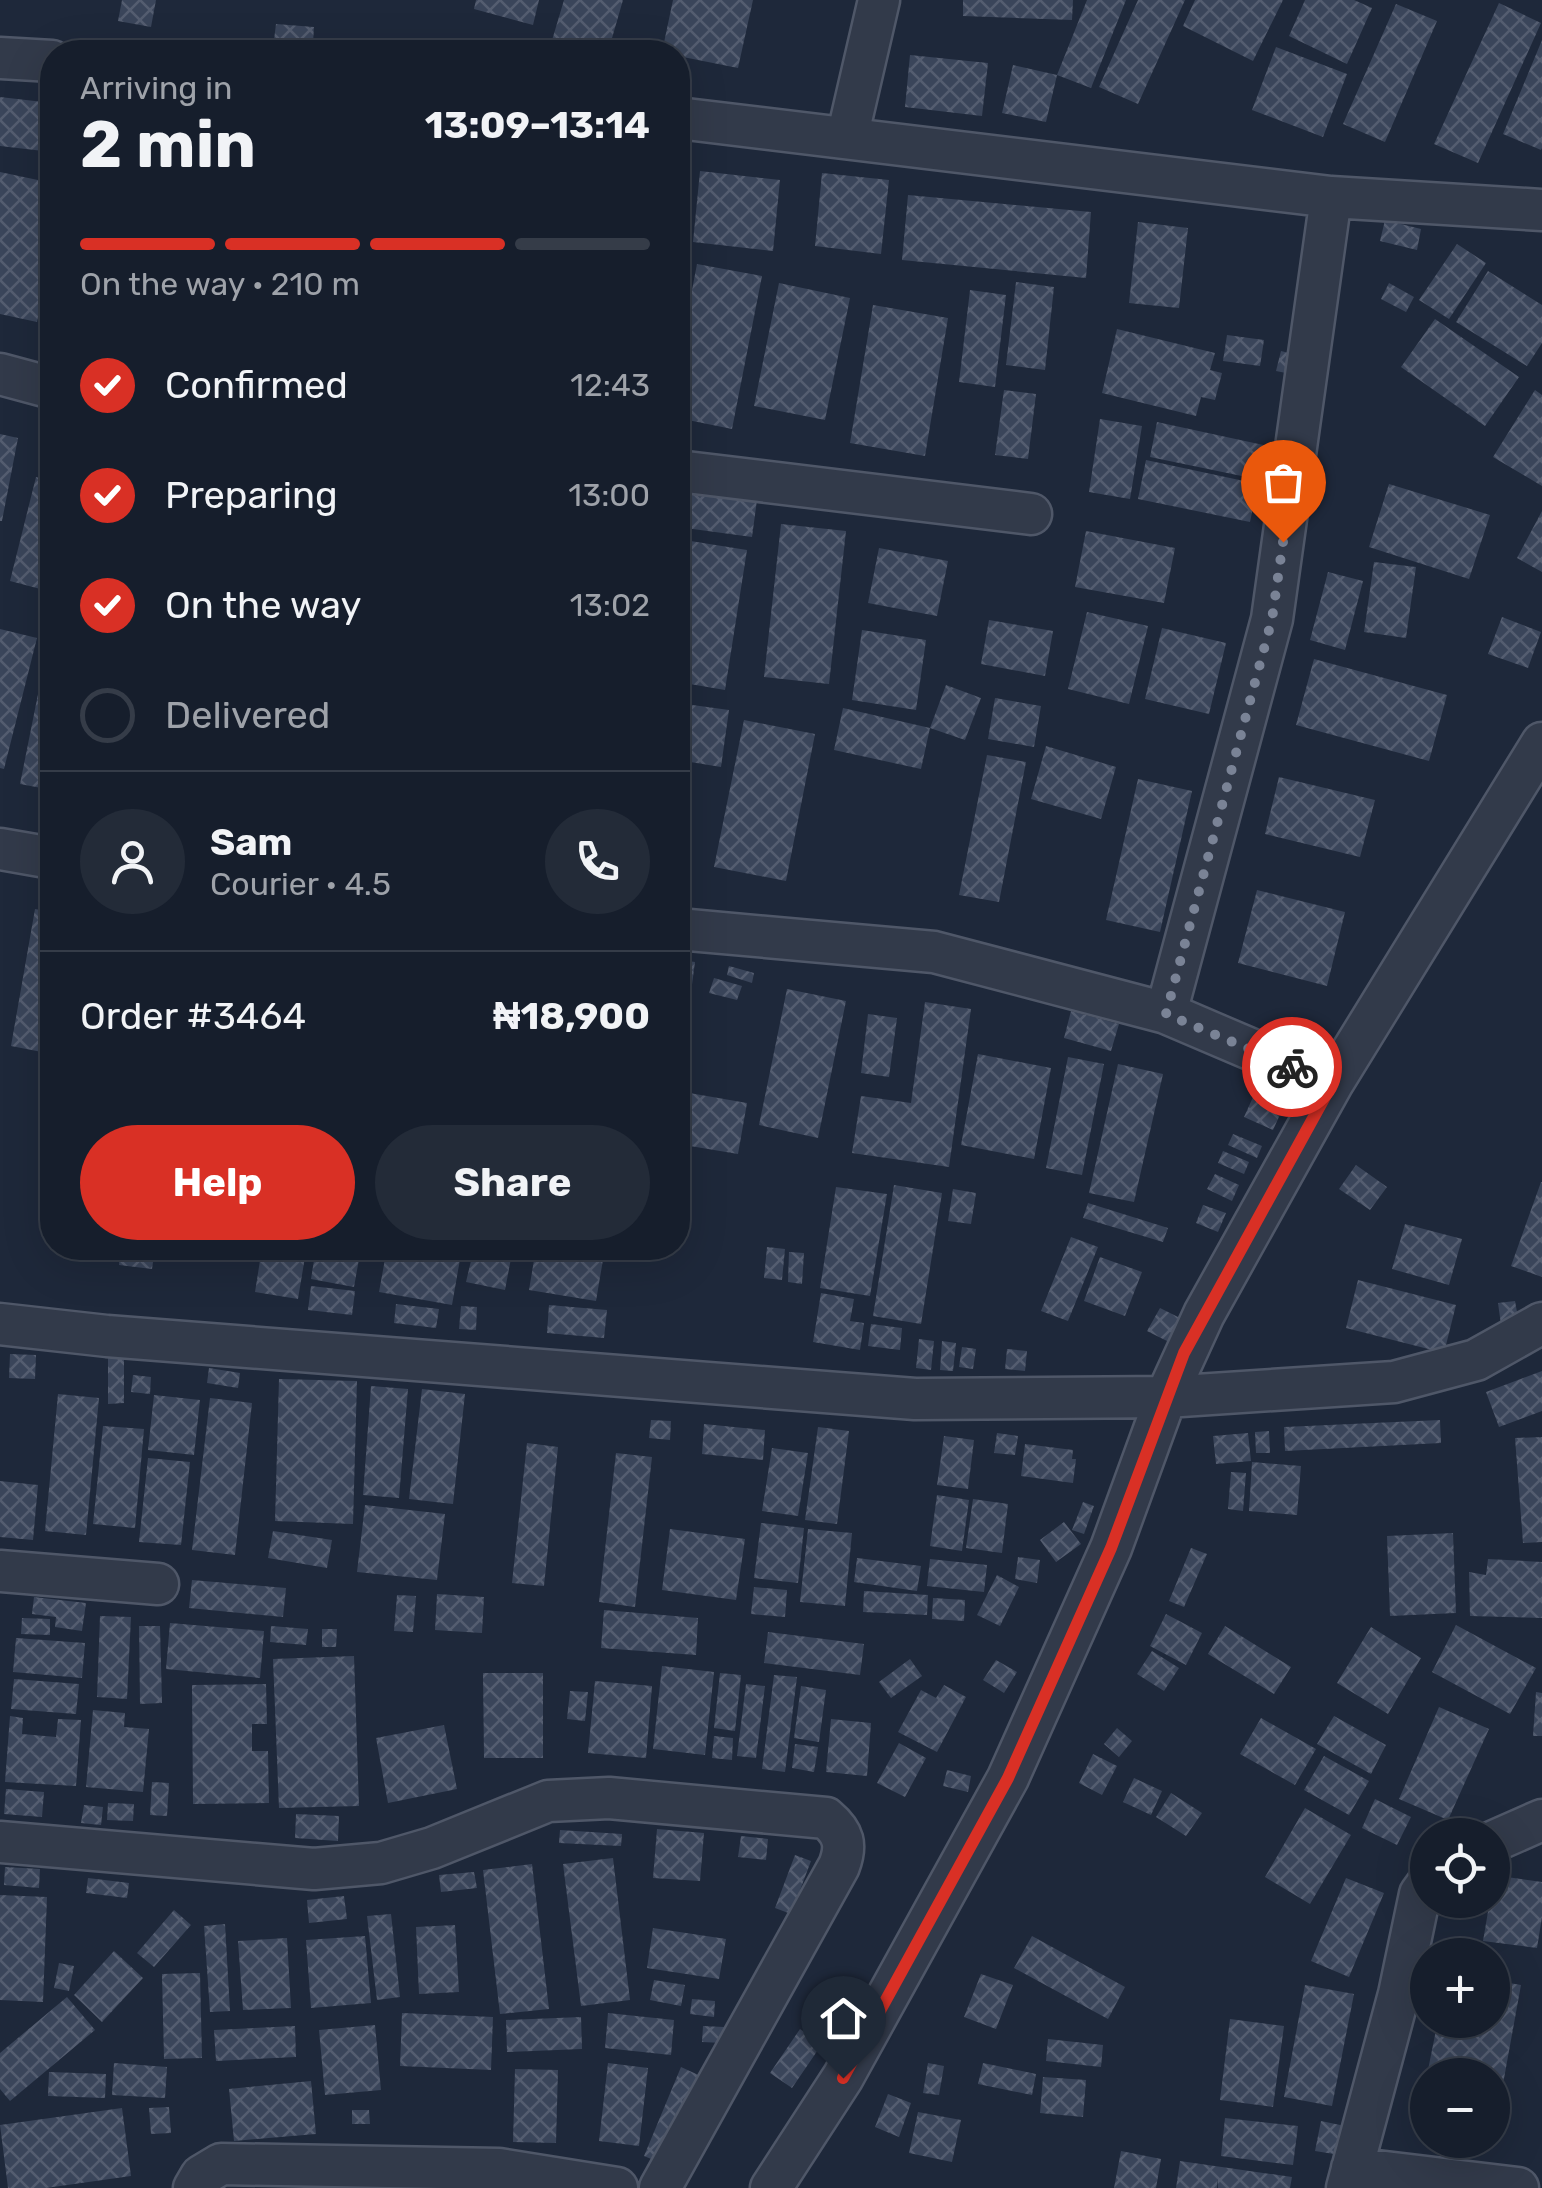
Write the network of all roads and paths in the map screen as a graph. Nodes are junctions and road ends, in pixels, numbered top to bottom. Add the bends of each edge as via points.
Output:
1 (879, 0) edge
2 (0, 58) edge
3 (40, 60) edge
4 (690, 119) edge
5 (847, 138) junction
6 (1332, 197) junction
7 (1542, 210) edge
8 (0, 374) edge
9 (40, 385) edge
10 (690, 472) edge
11 (1031, 514) dead end
12 (1542, 743) edge
13 (0, 849) edge
14 (40, 856) edge
15 (690, 930) edge
16 (1166, 1014) junction
17 (1332, 1084) junction
18 (1542, 1323) edge
19 (0, 1324) edge
20 (1166, 1397) junction
21 (0, 1571) edge
22 (158, 1584) dead end
23 (1542, 1820) edge
24 (1510, 1834) edge
25 (0, 1842) edge
26 (1415, 1918) edge
27 (1350, 2178) edge
28 (786, 2183) edge
29 (194, 2188) edge
30 (617, 2188) edge
31 (660, 2188) edge
32 (1518, 2188) edge

1 - 5 street
2 - 3 street
4 - 5 street
5 - 6 street
6 - 7 street
6 - 16 street via 1272,619
8 - 9 street
10 - 11 street
12 - 17 street
13 - 14 street
15 - 16 street via 934,952
16 - 17 street
17 - 20 street via 1204,1314
18 - 20 street via 1476,1360 1394,1382
19 - 20 street via 915,1399
20 - 28 street via 1111,1548 1008,1778
21 - 22 street
23 - 24 street
25 - 31 street via 314,1869 381,1863 548,1801 609,1798 826,1818 840,1830 845,1850 839,1866
26 - 27 street
27 - 32 street
29 - 30 street via 221,2164 499,2168

